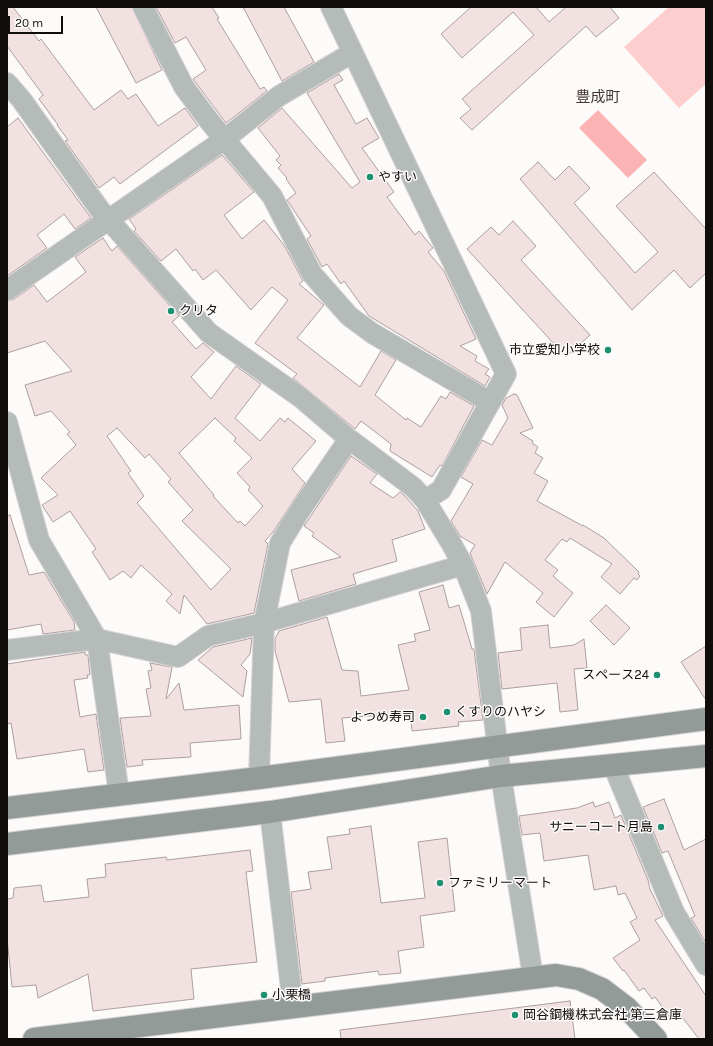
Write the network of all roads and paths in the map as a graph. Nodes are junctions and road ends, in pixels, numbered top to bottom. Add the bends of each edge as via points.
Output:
1 (143, 7) edge
2 (331, 7) edge
3 (352, 53) junction
4 (7, 83) edge
5 (225, 139) junction
6 (108, 221) junction
7 (7, 290) edge
8 (490, 402) junction
9 (7, 422) edge
10 (349, 439) junction
11 (425, 500) junction
12 (463, 565) junction
13 (264, 623) junction
14 (97, 638) junction
15 (7, 650) edge
16 (706, 719) edge
17 (498, 745) junction
18 (706, 756) edge
19 (613, 765) junction
20 (501, 776) junction
21 (259, 778) junction
22 (119, 794) junction
23 (7, 808) edge
24 (270, 812) junction
25 (7, 844) edge
26 (706, 964) edge
27 (533, 977) junction
28 (293, 1006) junction
29 (34, 1039) edge
30 (656, 1039) edge

1 - 5 street via 184,87
2 - 3 street
3 - 5 street via 279,96
3 - 8 street via 506,374
4 - 6 street
5 - 6 street
5 - 8 street via 272,196 312,274 349,316 372,333
6 - 7 street
6 - 10 street via 208,333 300,397
8 - 11 street via 441,490
9 - 14 street via 39,540
10 - 11 street via 413,487
10 - 13 street via 280,543
11 - 12 street
12 - 13 street
12 - 17 street via 481,611
13 - 14 street via 208,636 178,657
13 - 21 street
14 - 15 street
14 - 22 street
16 - 17 street
17 - 20 street
17 - 21 street
18 - 19 street
19 - 20 street
19 - 26 street via 674,912
20 - 24 street
20 - 27 street
21 - 22 street
22 - 23 street
24 - 25 street
24 - 28 street
27 - 28 street
27 - 30 street via 556,975 580,979 602,989 627,1008
28 - 29 street

